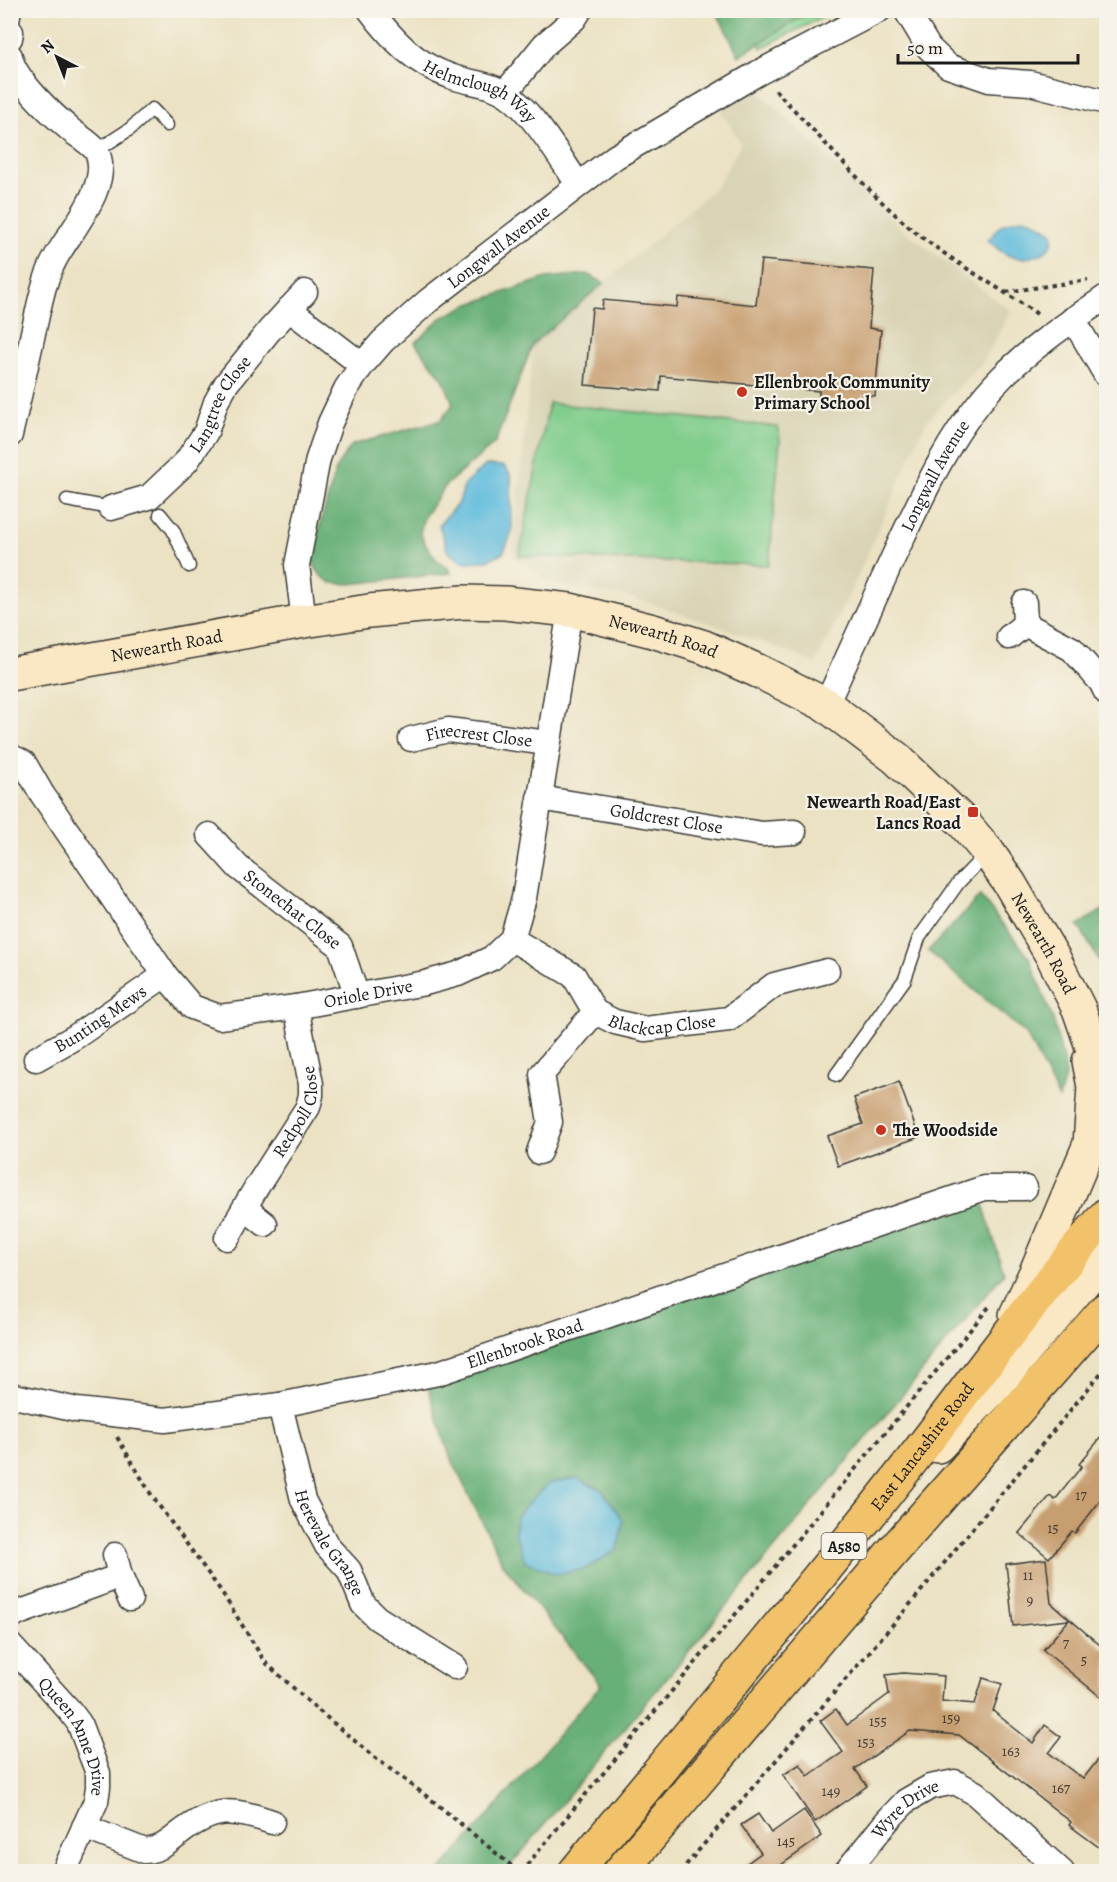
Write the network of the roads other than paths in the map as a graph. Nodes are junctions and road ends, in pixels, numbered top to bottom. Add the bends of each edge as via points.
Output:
1 (15, 10) edge
2 (370, 10) edge
3 (580, 10) edge
4 (879, 10) edge
5 (906, 10) edge
6 (11, 32) edge
7 (10, 38) edge
8 (11, 61) edge
9 (505, 93) junction
10 (1107, 102) edge
11 (167, 124) dead end
12 (96, 151) junction
13 (578, 184) junction
14 (1103, 287) edge
15 (305, 292) dead end
16 (289, 309) junction
17 (1065, 326) junction
18 (362, 365) junction
19 (1107, 375) edge
20 (10, 435) edge
21 (67, 500) dead end
22 (155, 505) junction
23 (111, 508) joint
24 (189, 566) dead end
25 (570, 610) junction
26 (304, 621) junction
27 (1020, 622) dead end
28 (10, 674) edge
29 (1107, 692) edge
30 (826, 705) junction
31 (411, 738) dead end
32 (548, 743) junction
33 (10, 756) edge
34 (539, 798) junction
35 (794, 832) dead end
36 (209, 835) dead end
37 (988, 852) junction
38 (512, 939) junction
39 (827, 971) dead end
40 (165, 975) junction
41 (357, 996) junction
42 (296, 1007) junction
43 (1079, 1008) junction
44 (595, 1012) junction
45 (1107, 1046) edge
46 (36, 1059) dead end
47 (836, 1075) dead end
48 (1107, 1088) edge
49 (539, 1152) dead end
50 (1025, 1188) dead end
51 (245, 1208) junction
52 (1107, 1215) edge
53 (265, 1224) dead end
54 (227, 1238) dead end
55 (1107, 1256) edge
56 (1107, 1309) edge
57 (1107, 1326) edge
58 (1004, 1341) junction
59 (1079, 1342) junction
60 (10, 1395) edge
61 (280, 1406) junction
62 (865, 1520) junction
63 (130, 1599) dead end
64 (10, 1616) edge
65 (14, 1657) edge
66 (455, 1667) dead end
67 (272, 1822) dead end
68 (84, 1827) junction
69 (64, 1872) edge
70 (575, 1872) edge
71 (620, 1872) edge
72 (846, 1872) edge
73 (1062, 1872) edge

1 - 6 lane
2 - 9 street, Helmclough Way via 404,50 426,66
3 - 9 street via 544,45
4 - 13 street, Longwall Avenue via 640,141
5 - 10 street via 929,48 948,66 988,80 1030,83
6 - 7 street
8 - 12 street via 37,98
9 - 13 street, Helmclough Way via 535,123
11 - 12 lane via 152,110
12 - 20 street via 99,178 95,195 53,262
13 - 18 street, Longwall Avenue via 428,301
14 - 17 street, Longwall Avenue
15 - 16 street, Langtree Close
16 - 18 street
16 - 22 street, Langtree Close via 226,384 206,432
17 - 19 street
17 - 30 street, Longwall Avenue via 1002,377 969,415 917,506
18 - 26 street, Longwall Avenue via 330,423 318,459 297,565
21 - 23 lane
22 - 23 street, Langtree Close
22 - 24 lane via 173,530
25 - 26 main road, Newearth Road via 462,602
25 - 30 main road, Newearth Road via 704,647
25 - 32 street
26 - 28 main road, Newearth Road
27 - 29 street via 1072,649
30 - 37 main road, Newearth Road via 896,758 961,820
31 - 32 street, Firecrest Close via 448,730
32 - 34 street
33 - 40 street, Oriole Drive via 24,763
34 - 35 street, Goldcrest Close via 762,834
34 - 38 street via 524,898
36 - 41 street, Stonechat Close via 238,867 340,946
37 - 43 main road, Newearth Road via 1054,959
37 - 47 lane via 959,882 919,938 905,979
38 - 41 street, Oriole Drive via 492,958 458,974
38 - 44 street, Blackcap Close via 574,976
39 - 44 street, Blackcap Close via 774,985 729,1018 645,1029 615,1022
40 - 42 street, Oriole Drive via 192,1007 219,1017
40 - 46 street, Bunting Mews
41 - 42 street, Oriole Drive
42 - 51 street, Redpoll Close via 311,1084 308,1107
43 - 45 main road
43 - 48 main road, Newearth Road
43 - 58 main road via 1094,1087 1090,1144
44 - 49 street, Blackcap Close via 542,1074 550,1122
50 - 61 street, Ellenbrook Road via 984,1188 438,1373
51 - 53 street
51 - 54 street, Redpoll Close
52 - 58 highway, East Lancashire Road / A580
55 - 62 main road via 995,1386
56 - 59 highway, A580
57 - 59 main road
58 - 62 highway, East Lancashire Road / A580
59 - 71 highway, A580 via 895,1549
60 - 61 street, Ellenbrook Road via 77,1410 165,1420
61 - 66 street, Herevale Grange via 303,1500 327,1546 349,1570 363,1604 422,1659
62 - 70 highway, East Lancashire Road / A580
63 - 64 street via 117,1565
65 - 68 street, Queen Anne Drive via 79,1723 98,1773 96,1802
67 - 68 street via 253,1816 233,1802 194,1822 155,1851 145,1851
68 - 69 street, Queen Anne Drive
72 - 73 street, Wyre Drive via 906,1802 930,1787 955,1782 975,1793

